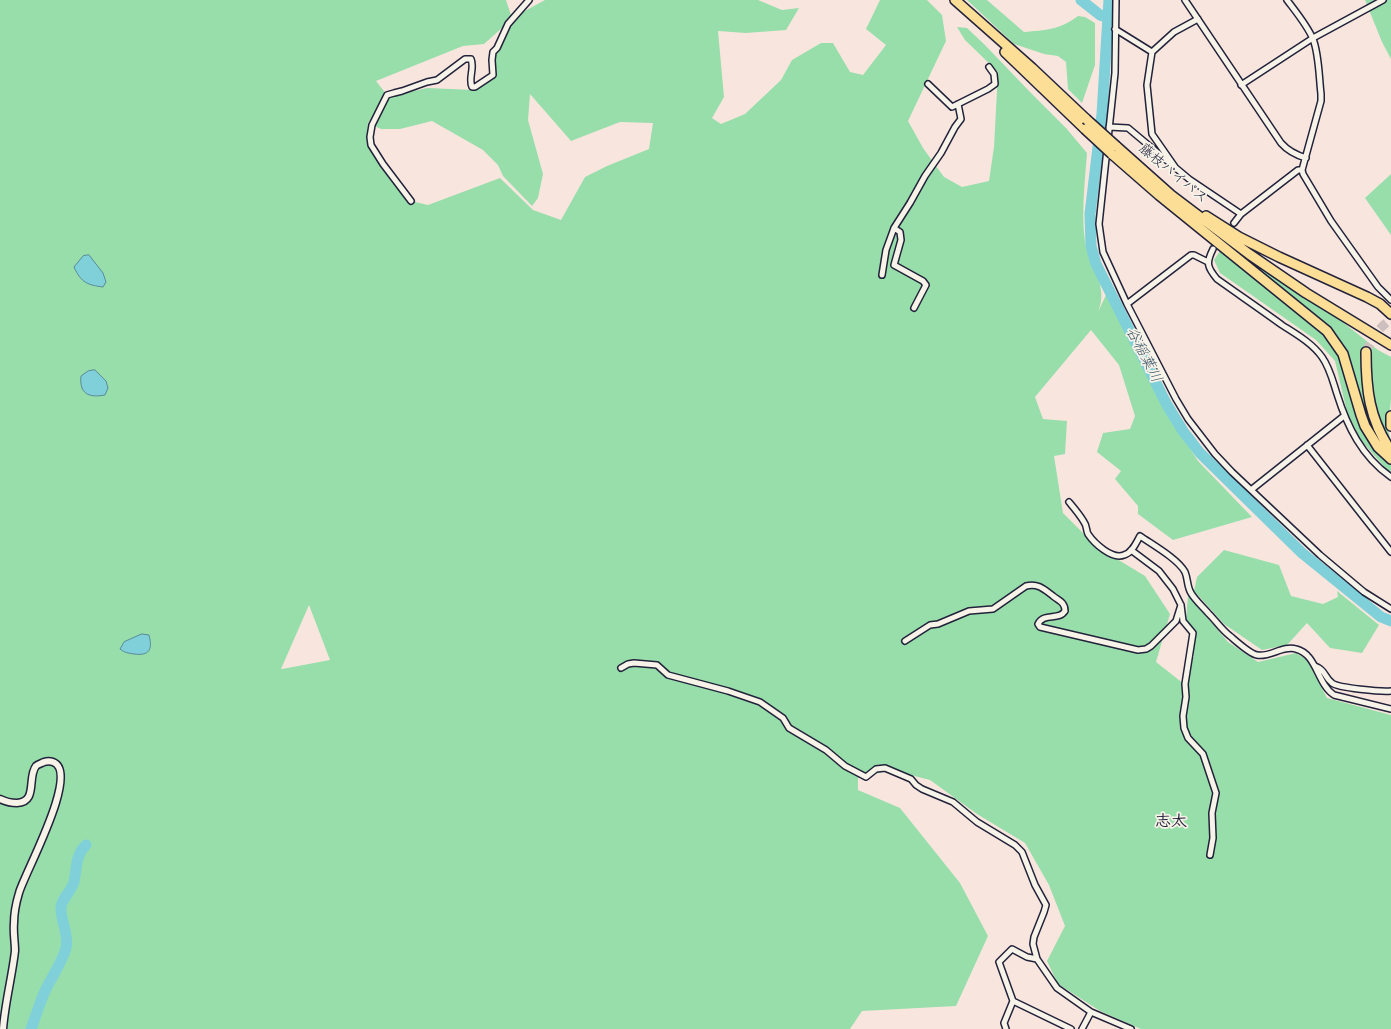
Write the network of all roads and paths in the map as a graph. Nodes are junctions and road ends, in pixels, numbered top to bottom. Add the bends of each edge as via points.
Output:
1 (529, 0) edge
2 (955, 0) edge
3 (1116, 0) edge
4 (1185, 0) edge
5 (1287, 0) edge
6 (1384, 0) edge
7 (969, 13) junction
8 (1198, 19) junction
9 (1115, 30) junction
10 (1313, 38) junction
11 (1152, 52) junction
12 (989, 67) dead end
13 (928, 84) dead end
14 (1241, 85) junction
15 (958, 104) junction
16 (1109, 127) junction
17 (1114, 150) junction
18 (1306, 158) junction
19 (1175, 167) junction
20 (1302, 170) junction
21 (1171, 195) junction
22 (411, 201) dead end
23 (1241, 214) junction
24 (1234, 223) dead end
25 (894, 228) junction
26 (1213, 249) dead end
27 (1208, 262) junction
28 (882, 275) dead end
29 (1391, 300) edge
30 (1127, 304) junction
31 (914, 308) dead end
32 (1391, 314) edge
33 (1391, 345) edge
34 (1366, 352) tunnel mouth
35 (1344, 416) junction
36 (1391, 416) edge
37 (1391, 426) edge
38 (1307, 446) junction
39 (1391, 451) edge
40 (1391, 460) edge
41 (1391, 477) edge
42 (1251, 490) junction
43 (1069, 502) dead end
44 (1131, 550) junction
45 (1391, 552) edge
46 (1181, 605) junction
47 (1391, 609) edge
48 (905, 641) dead end
49 (1314, 666) junction
50 (621, 668) dead end
51 (1391, 691) edge
52 (1391, 709) edge
53 (0, 799) edge
54 (1210, 855) dead end
55 (1037, 959) junction
56 (1013, 1001) junction
57 (1091, 1012) junction
58 (3, 1029) edge
59 (1006, 1029) edge
60 (1071, 1029) edge
61 (1082, 1029) edge
62 (1131, 1029) edge

1 - 22 street via 508,24 493,52 493,75 472,87 470,83 473,63 471,59 465,59 436,80 387,95 372,124 371,145
2 - 7 highway, 藤枝バイパス
3 - 9 street
4 - 8 street
5 - 10 street
6 - 10 street
7 - 17 highway, 藤枝バイパス, bridge via 1086,119
7 - 17 highway, bridge via 996,43 1085,129
8 - 11 street via 1174,32
8 - 14 street
9 - 11 street
9 - 16 street via 1115,73
10 - 14 street
10 - 18 street via 1321,100
11 - 19 street via 1147,85 1152,134
12 - 15 street via 994,74 995,84
13 - 15 street via 952,107
14 - 18 street via 1287,150
15 - 25 street via 961,119
16 - 19 street via 1128,128
16 - 30 street via 1099,224 1100,237 1108,265
17 - 21 highway, 藤枝バイパス
17 - 40 highway via 1177,209 1327,331 1343,354 1365,426 1378,447
18 - 20 street
19 - 23 street
20 - 23 street via 1298,170
20 - 29 street via 1331,221 1378,288
21 - 32 highway via 1239,236 1367,297
21 - 33 highway, 藤枝バイパス via 1225,238 1277,274
23 - 24 street
25 - 28 street via 886,250
25 - 31 street via 900,232 901,240 894,265 923,281 926,286
26 - 27 street
27 - 30 street via 1190,255
27 - 35 street via 1210,271 1217,279 1306,342 1323,358
30 - 42 street via 1188,419 1215,454
34 - 39 highway via 1370,408 1376,425
35 - 38 street
35 - 41 street via 1359,444
36 - 37 highway
38 - 42 street
38 - 45 street
42 - 47 street via 1326,560 1364,592
43 - 44 street via 1086,524 1089,534 1107,552 1117,556
44 - 46 street via 1159,571 1174,589
44 - 49 street via 1140,536 1177,563 1185,573 1190,592 1229,635 1249,651 1265,655 1284,649 1296,649 1304,653
46 - 48 street via 1176,621 1151,646 1138,650 1040,627 1038,624 1041,619 1060,616 1065,611 1065,606 1044,588 1032,585 1026,586 993,609 969,611 930,625
46 - 54 street via 1183,621 1193,632 1185,684 1186,697 1182,716 1184,728 1188,738 1203,754 1216,793 1212,813 1213,838
49 - 51 street via 1321,668 1332,683 1339,686 1376,692
49 - 52 street via 1328,691 1334,695
50 - 55 street via 634,663 657,665 668,675 760,702 783,718 789,728 826,750 845,766 866,777 876,769 885,768 911,778 922,789 953,802 977,822 1015,845 1022,852 1032,879 1046,905 1034,937
53 - 58 street via 10,804 23,803 29,797 37,765 47,761 58,765 62,774 57,800 19,892 14,924 15,950
55 - 56 street via 1027,957 1012,948 999,962
55 - 57 street via 1057,988
56 - 59 street via 1004,1023
56 - 60 street
57 - 61 street
57 - 62 street

